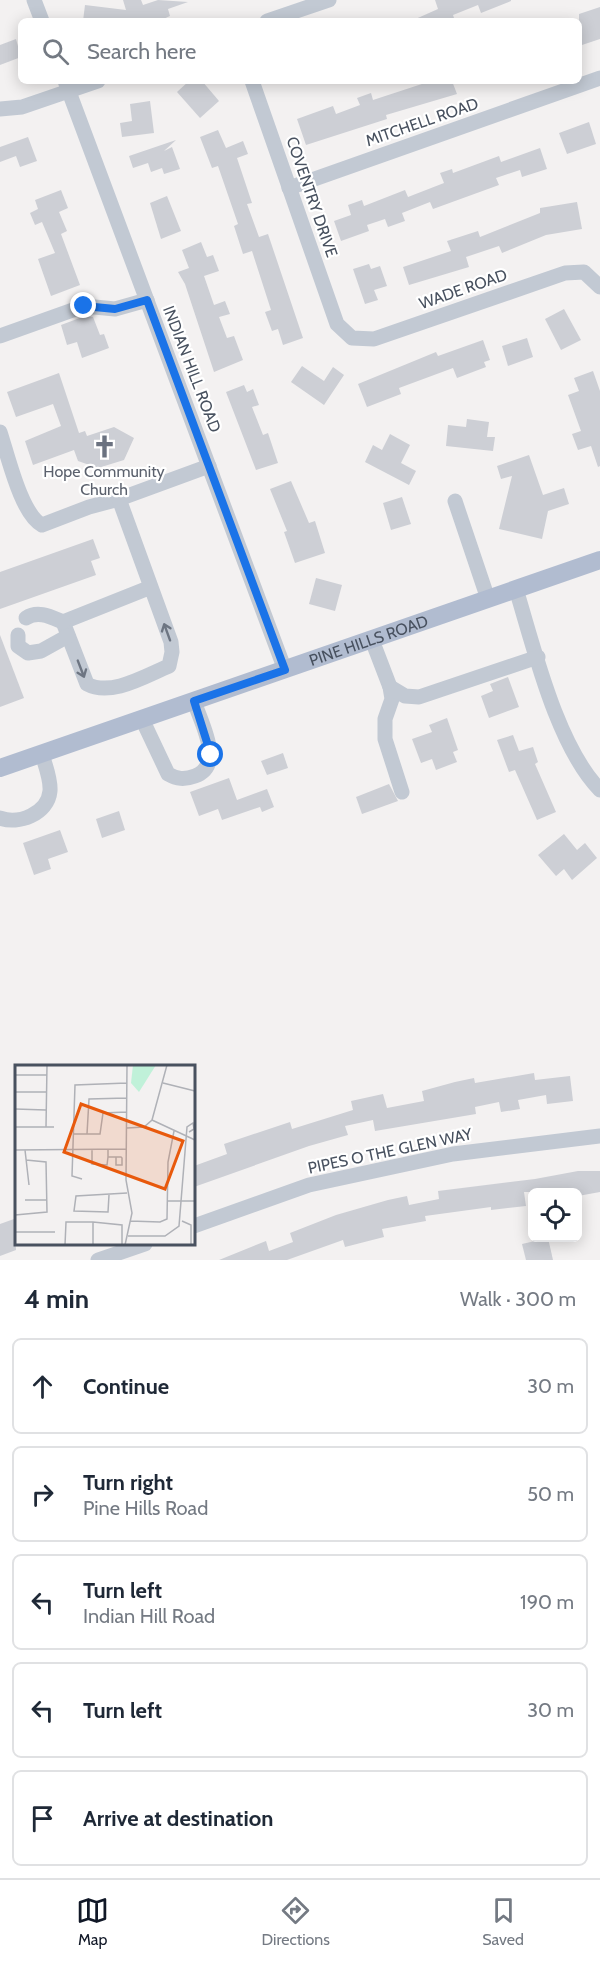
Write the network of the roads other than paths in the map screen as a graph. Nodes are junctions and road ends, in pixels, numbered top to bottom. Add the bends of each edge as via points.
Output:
1 (34, 0) edge
2 (329, 0) edge
3 (41, 18) edge
4 (276, 18) edge
5 (600, 78) edge
6 (253, 84) edge
7 (67, 86) edge
8 (0, 109) edge
9 (289, 188) junction
10 (600, 286) edge
11 (147, 300) junction
12 (337, 324) joint
13 (0, 336) edge
14 (0, 432) edge
15 (209, 466) junction
16 (119, 500) junction
17 (455, 501) dead end
18 (600, 560) edge
19 (151, 587) junction
20 (516, 589) junction
21 (488, 599) junction
22 (26, 618) dead end
23 (65, 629) junction
24 (18, 635) dead end
25 (372, 640) junction
26 (537, 657) junction
27 (285, 670) junction
28 (390, 687) junction
29 (194, 701) junction
30 (142, 719) junction
31 (42, 754) junction
32 (0, 768) edge
33 (600, 790) edge
34 (402, 792) dead end
35 (0, 818) edge
36 (600, 1136) edge
37 (195, 1226) edge
38 (142, 1245) edge
39 (98, 1260) edge

1 - 3 street
2 - 4 street
5 - 9 street, MITCHELL ROAD
6 - 9 street, COVENTRY DRIVE
7 - 8 street via 22,107
7 - 11 street, INDIAN HILL ROAD
9 - 12 street, COVENTRY DRIVE
10 - 12 street, WADE ROAD via 584,272 565,273 375,339 352,338
11 - 13 street via 115,309 84,306
11 - 15 street, INDIAN HILL ROAD
14 - 16 street via 25,505 38,523 42,525
15 - 16 street
15 - 27 street, INDIAN HILL ROAD
16 - 19 street
17 - 21 street
18 - 20 main road, PINE HILLS ROAD
19 - 23 street
23 -> 19 street via 87,684 98,690 169,666 171,642
20 - 21 main road, PINE HILLS ROAD
20 - 26 street
21 - 25 main road, PINE HILLS ROAD
22 - 23 street via 44,614
23 - 24 street via 40,651 28,653 18,646
25 - 27 main road, PINE HILLS ROAD
25 - 28 street
26 - 28 street via 419,697 405,696
26 - 33 street via 563,730
27 - 29 main road, PINE HILLS ROAD
28 - 34 street via 392,699 385,719 385,739
29 - 30 main road, PINE HILLS ROAD
29 - 30 street via 211,755 201,774 188,779 168,774
30 - 31 main road, PINE HILLS ROAD
31 - 32 main road, PINE HILLS ROAD
31 - 35 street via 50,791 46,802 21,820
36 - 37 street, PIPES O THE GLEN WAY via 453,1154 320,1183
38 - 39 street

